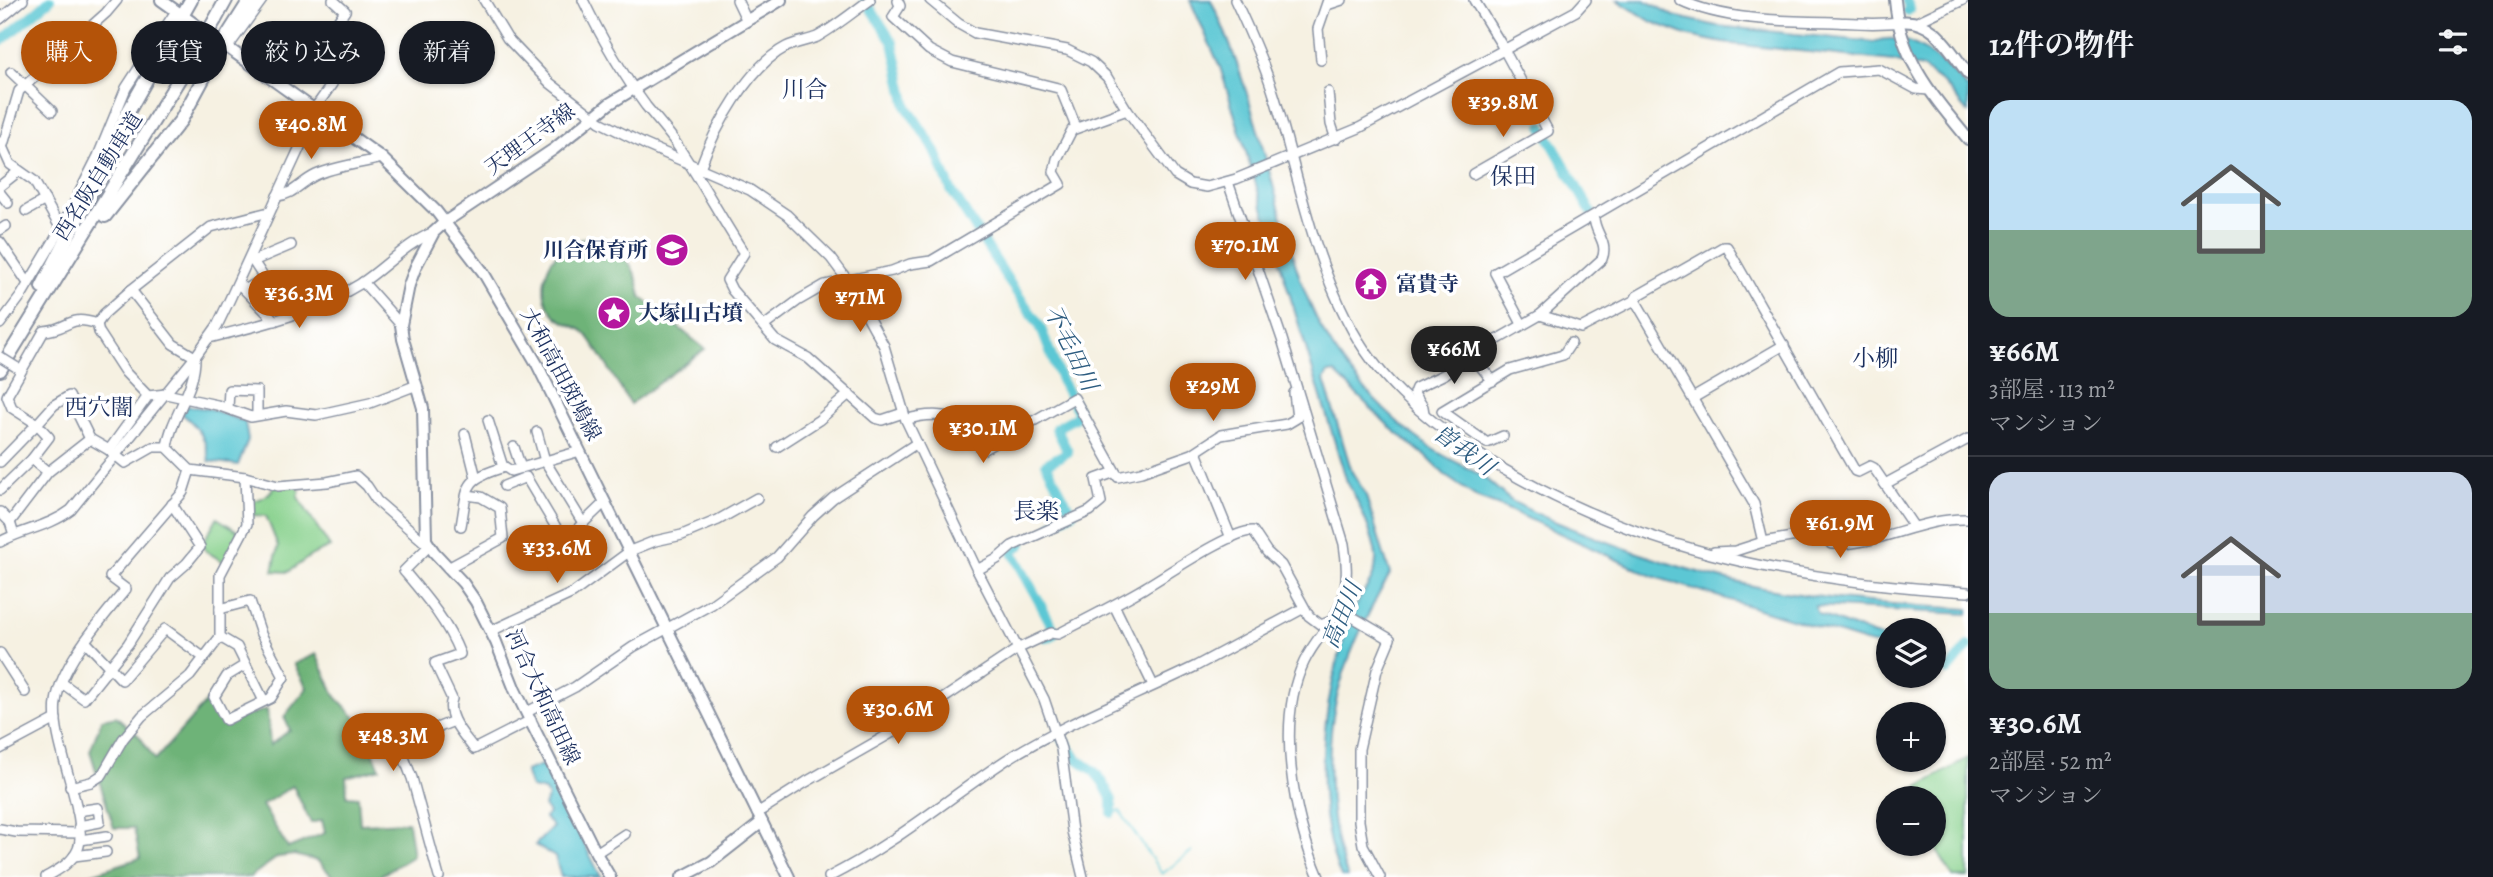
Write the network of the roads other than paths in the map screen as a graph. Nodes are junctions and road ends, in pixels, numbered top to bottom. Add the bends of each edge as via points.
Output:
1 (23, 0) edge
2 (117, 0) edge
3 (161, 0) edge
4 (191, 0) edge
5 (216, 0) edge
6 (226, 0) edge
7 (250, 0) edge
8 (262, 0) edge
9 (333, 0) edge
10 (484, 0) edge
11 (583, 0) edge
12 (737, 0) edge
13 (781, 0) edge
14 (930, 0) edge
15 (1236, 0) edge
16 (1342, 0) edge
17 (1474, 0) edge
18 (1586, 0) edge
19 (1681, 0) edge
20 (1895, 0) edge
21 (1963, 0) edge
22 (898, 1) edge
23 (866, 3) edge
24 (1328, 3) edge
25 (179, 13) junction
26 (211, 17) junction
27 (0, 19) edge
28 (97, 21) edge
29 (190, 21) edge
30 (747, 21) junction
31 (1919, 21) junction
32 (1899, 22) junction
33 (227, 42) edge
34 (227, 44) edge
35 (227, 47) edge
36 (1503, 49) junction
37 (1321, 60) dead end
38 (11, 72) dead end
39 (1968, 74) edge
40 (202, 84) edge
41 (24, 85) junction
42 (1926, 87) junction
43 (634, 89) junction
44 (1328, 92) dead end
45 (316, 109) junction
46 (1127, 110) junction
47 (52, 111) dead end
48 (593, 116) junction
49 (1076, 127) junction
50 (1336, 139) junction
51 (1968, 139) edge
52 (2, 146) edge
53 (382, 158) junction
54 (1287, 158) junction
55 (689, 163) junction
56 (700, 168) junction
57 (19, 171) junction
58 (1473, 174) dead end
59 (1232, 181) junction
60 (0, 186) edge
61 (0, 193) edge
62 (277, 196) junction
63 (45, 200) junction
64 (8, 203) dead end
65 (26, 211) dead end
66 (269, 212) junction
67 (1594, 217) junction
68 (445, 222) junction
69 (61, 229) junction
70 (434, 233) junction
71 (0, 242) edge
72 (291, 245) dead end
73 (848, 281) junction
74 (363, 282) junction
75 (28, 283) junction
76 (241, 286) junction
77 (45, 289) junction
78 (131, 290) junction
79 (1635, 300) junction
80 (1540, 315) junction
81 (2, 316) edge
82 (275, 321) junction
83 (97, 324) junction
84 (1522, 324) junction
85 (401, 325) junction
86 (764, 327) junction
87 (209, 338) junction
88 (1571, 343) dead end
89 (173, 344) junction
90 (1784, 345) junction
91 (0, 355) edge
92 (1471, 355) junction
93 (195, 357) junction
94 (18, 368) junction
95 (0, 370) edge
96 (184, 372) junction
97 (1293, 373) junction
98 (1493, 381) junction
99 (417, 385) junction
100 (166, 394) junction
101 (849, 394) junction
102 (148, 396) junction
103 (1693, 398) junction
104 (186, 400) junction
105 (228, 408) junction
106 (1424, 414) junction
107 (257, 415) junction
108 (904, 416) junction
109 (488, 420) dead end
110 (37, 425) junction
111 (537, 432) dead end
112 (465, 434) dead end
113 (1503, 436) dead end
114 (90, 439) junction
115 (1968, 439) edge
116 (917, 443) junction
117 (167, 447) junction
118 (514, 447) dead end
119 (777, 447) dead end
120 (580, 451) junction
121 (113, 453) junction
122 (1196, 453) junction
123 (32, 459) junction
124 (545, 461) junction
125 (0, 462) edge
126 (503, 467) junction
127 (521, 468) junction
128 (190, 470) junction
129 (48, 472) junction
130 (1115, 472) junction
131 (245, 477) junction
132 (476, 478) junction
133 (1885, 484) junction
134 (504, 486) dead end
135 (0, 490) edge
136 (467, 495) junction
137 (757, 498) dead end
138 (605, 502) junction
139 (172, 504) junction
140 (0, 512) edge
141 (425, 517) junction
142 (1968, 519) edge
143 (10, 522) junction
144 (583, 523) junction
145 (461, 526) dead end
146 (1914, 527) junction
147 (410, 531) junction
148 (14, 535) junction
149 (1231, 538) junction
150 (564, 539) junction
151 (0, 542) edge
152 (1763, 542) junction
153 (429, 546) junction
154 (553, 546) dead end
155 (630, 551) junction
156 (1709, 553) junction
157 (448, 568) junction
158 (977, 569) junction
159 (1968, 592) edge
160 (1114, 605) junction
161 (1304, 608) junction
162 (220, 609) junction
163 (1340, 610) junction
164 (1331, 621) junction
165 (667, 628) junction
166 (491, 631) junction
167 (220, 637) junction
168 (85, 641) junction
169 (1020, 650) junction
170 (0, 653) edge
171 (203, 657) junction
172 (245, 665) junction
173 (109, 666) junction
174 (62, 683) junction
175 (1153, 685) junction
176 (26, 692) dead end
177 (264, 701) junction
178 (529, 716) junction
179 (56, 719) junction
180 (454, 721) junction
181 (1056, 733) junction
182 (0, 749) edge
183 (70, 787) junction
184 (77, 811) junction
185 (760, 817) junction
186 (0, 829) edge
187 (80, 833) junction
188 (625, 834) dead end
189 (107, 836) dead end
190 (106, 852) dead end
191 (596, 852) junction
192 (74, 856) junction
193 (438, 876) edge
194 (46, 877) edge
195 (610, 877) edge
196 (682, 877) edge
197 (789, 877) edge
198 (830, 877) edge
199 (1083, 877) edge
200 (1319, 877) edge
201 (1380, 877) edge

1 - 27 street
2 - 28 street
3 - 25 main road, 大和高田斑鳩線
4 - 25 highway
5 - 26 highway, 西名阪自動車道
6 - 26 highway, 西名阪自動車道
7 - 33 highway
8 - 34 street
9 - 45 street via 345,10 322,35 324,49 337,69
10 - 48 street via 507,38 550,83
11 - 43 street
12 - 30 street
13 - 30 main road, 天理王寺線
14 - 46 street via 975,33 1082,56 1102,71
15 - 54 street via 1273,92
16 - 24 street
17 - 36 street
18 - 36 street via 1569,15
19 - 32 street via 1723,13 1796,21
20 - 32 main road
21 - 31 street
22 - 49 street via 893,17 929,50 952,62 1058,88
23 - 56 street via 816,37 786,46 758,70 710,139
24 - 37 street via 1318,29
25 - 29 main road, 大和高田斑鳩線
25 - 69 street via 126,88
25 - 77 highway
26 - 77 highway, 西名阪自動車道
30 - 43 main road, 天理王寺線
31 - 32 main road
31 - 39 main road via 1930,27
32 - 42 main road via 1910,58
35 - 45 main road, 大和高田斑鳩線
36 - 50 street
36 - 58 street via 1548,131
38 - 41 street
40 - 77 highway via 66,276
41 - 47 street
41 - 52 street
42 - 51 main road
42 - 67 street via 1916,89 1879,69 1839,72
43 - 48 main road, 天理王寺線
43 - 55 street
44 - 50 street
45 - 53 main road, 大和高田斑鳩線
45 - 62 street
46 - 49 street
46 - 59 street via 1179,179 1201,187
48 - 55 street
48 - 68 main road, 天理王寺線 via 554,149
49 - 73 street via 1057,159 1054,172 1061,184 932,261
50 - 54 street
52 - 57 street via 10,164
53 - 62 street via 332,169 287,196
53 - 68 main road, 大和高田斑鳩線
54 - 59 street
54 - 106 street via 1316,249 1347,320 1382,373
55 - 56 street
55 - 86 street via 744,253 727,280
56 - 73 street via 750,190 787,215
57 - 60 street
57 - 63 street via 34,181
59 - 97 street
61 - 64 street
62 - 66 street
63 - 65 street
63 - 69 street
66 - 76 street
66 - 78 street via 211,227
67 - 80 street via 1604,244 1602,259
67 - 84 street via 1496,274
68 - 70 main road
68 - 120 main road, 大和高田斑鳩線 via 519,331
69 - 75 street
70 - 74 street via 404,249
70 - 85 main road via 412,276
71 - 75 street
72 - 76 street via 253,261 264,278
73 - 86 street via 825,285
73 - 108 street via 884,346
74 - 82 street via 300,314
74 - 85 street
75 - 81 street
76 - 82 street
76 - 87 street
77 - 91 highway, 西名阪自動車道
77 - 95 highway, 西名阪自動車道
78 - 83 street
78 - 89 street
79 - 80 street via 1581,328
79 - 90 street via 1727,247
79 - 103 street
80 - 84 street
82 - 87 street
83 - 94 street via 79,319 58,330 44,331
83 - 102 street via 125,372
84 - 92 street
85 - 99 main road
86 - 101 street
87 - 93 street
88 - 98 street via 1559,357 1520,367
89 - 93 street
89 - 96 street
90 - 103 street
90 - 133 street via 1855,471 1870,466
91 - 94 street, bridge
92 - 98 street
92 - 106 street via 1416,388
93 - 96 street
93 - 104 street
94 - 110 street via 6,396 12,408
96 - 100 street
97 - 122 street via 1297,418 1287,424 1222,435
97 - 163 street via 1344,544 1346,583
98 - 113 street via 1442,411 1487,443
99 - 107 street via 316,415 286,411
99 - 141 main road via 423,408
100 - 102 street
100 - 104 street
100 - 121 street
101 - 108 street via 875,418
101 - 119 street
102 - 121 street
103 - 152 street via 1754,504
104 - 105 street
104 - 117 street
105 - 107 street
105 - 107 street via 229,390 257,391
106 - 156 street via 1538,488 1633,531
108 - 116 street
108 - 130 street via 964,422 982,450 1070,400
109 - 126 street
110 - 114 street via 69,396
110 - 123 street via 49,437
110 - 125 street
111 - 124 street
112 - 132 street
114 - 121 street
114 - 129 street
115 - 133 street
116 - 158 street
116 - 165 street via 833,498 777,558 712,604
117 - 121 street via 153,447 125,463
117 - 128 street
118 - 127 street
120 - 124 street
120 - 138 main road, 大和高田斑鳩線
121 - 148 street via 71,510 46,526
122 - 130 street via 1142,472 1118,477
122 - 149 street
123 - 129 street
123 - 135 street
124 - 127 street
124 - 144 street
126 - 127 street via 511,471
126 - 132 street
128 - 131 street
128 - 139 street via 183,492
129 - 143 street
130 - 158 street via 1096,479 1101,502 1090,511 1012,546
131 - 147 street via 278,485 356,476
131 - 162 street via 247,524 220,575
132 - 136 street
133 - 146 street
134 - 150 street via 526,477
136 - 145 street
136 - 157 street via 500,508 503,538
137 - 155 street via 718,520
138 - 144 street
138 - 155 main road, 大和高田斑鳩線
139 - 168 street via 110,578 126,589
139 - 173 street via 200,547 170,578
140 - 143 street
141 - 147 street
141 - 153 main road
142 - 146 street
143 - 148 street
144 - 150 street
146 - 152 street via 1844,545 1831,544 1824,532
147 - 153 street
148 - 151 street
149 - 160 street
149 - 161 street via 1253,531 1281,565
150 - 154 street
152 - 156 street
153 - 157 main road, 河合大和高田線
153 - 180 street via 404,571 435,607 460,653 435,663 453,699
155 - 165 main road, 大和高田斑鳩線
155 - 166 street via 573,593
156 - 159 street via 1810,575
157 - 166 main road, 河合大和高田線 via 470,593
158 - 169 street
160 - 169 street
160 - 175 street
161 - 164 street via 1321,625
161 - 175 street
162 - 167 street
162 - 177 street via 250,601 284,677
163 - 164 street
163 - 201 street via 1390,639 1377,670 1359,748 1359,821 1363,845
164 - 200 street via 1303,663 1292,696 1295,787
165 - 178 street
165 - 185 main road, 大和高田斑鳩線
166 - 178 main road, 河合大和高田線
167 - 171 street
167 - 172 street via 237,647
168 - 173 street
168 - 174 street
169 - 181 street
169 - 185 street via 806,782
170 - 176 street
171 - 173 street via 165,629 122,680
171 - 183 street via 190,676 123,738 102,775
172 - 177 street
172 - 177 street via 228,676 214,697 226,720
173 - 174 street via 84,699
174 - 179 street
175 - 181 street
178 - 180 street via 474,749
178 - 191 main road, 河合大和高田線
179 - 182 street
179 - 183 street
180 - 193 street via 402,742
181 - 198 street
181 - 199 street
183 - 184 street
184 - 187 street
184 - 187 street via 97,808 100,822
185 - 196 main road via 711,862
185 - 197 main road, 大和高田斑鳩線
186 - 187 street
187 - 189 street
187 - 192 street
188 - 191 street
190 - 192 street
191 - 195 main road, 河合大和高田線
192 - 194 street

